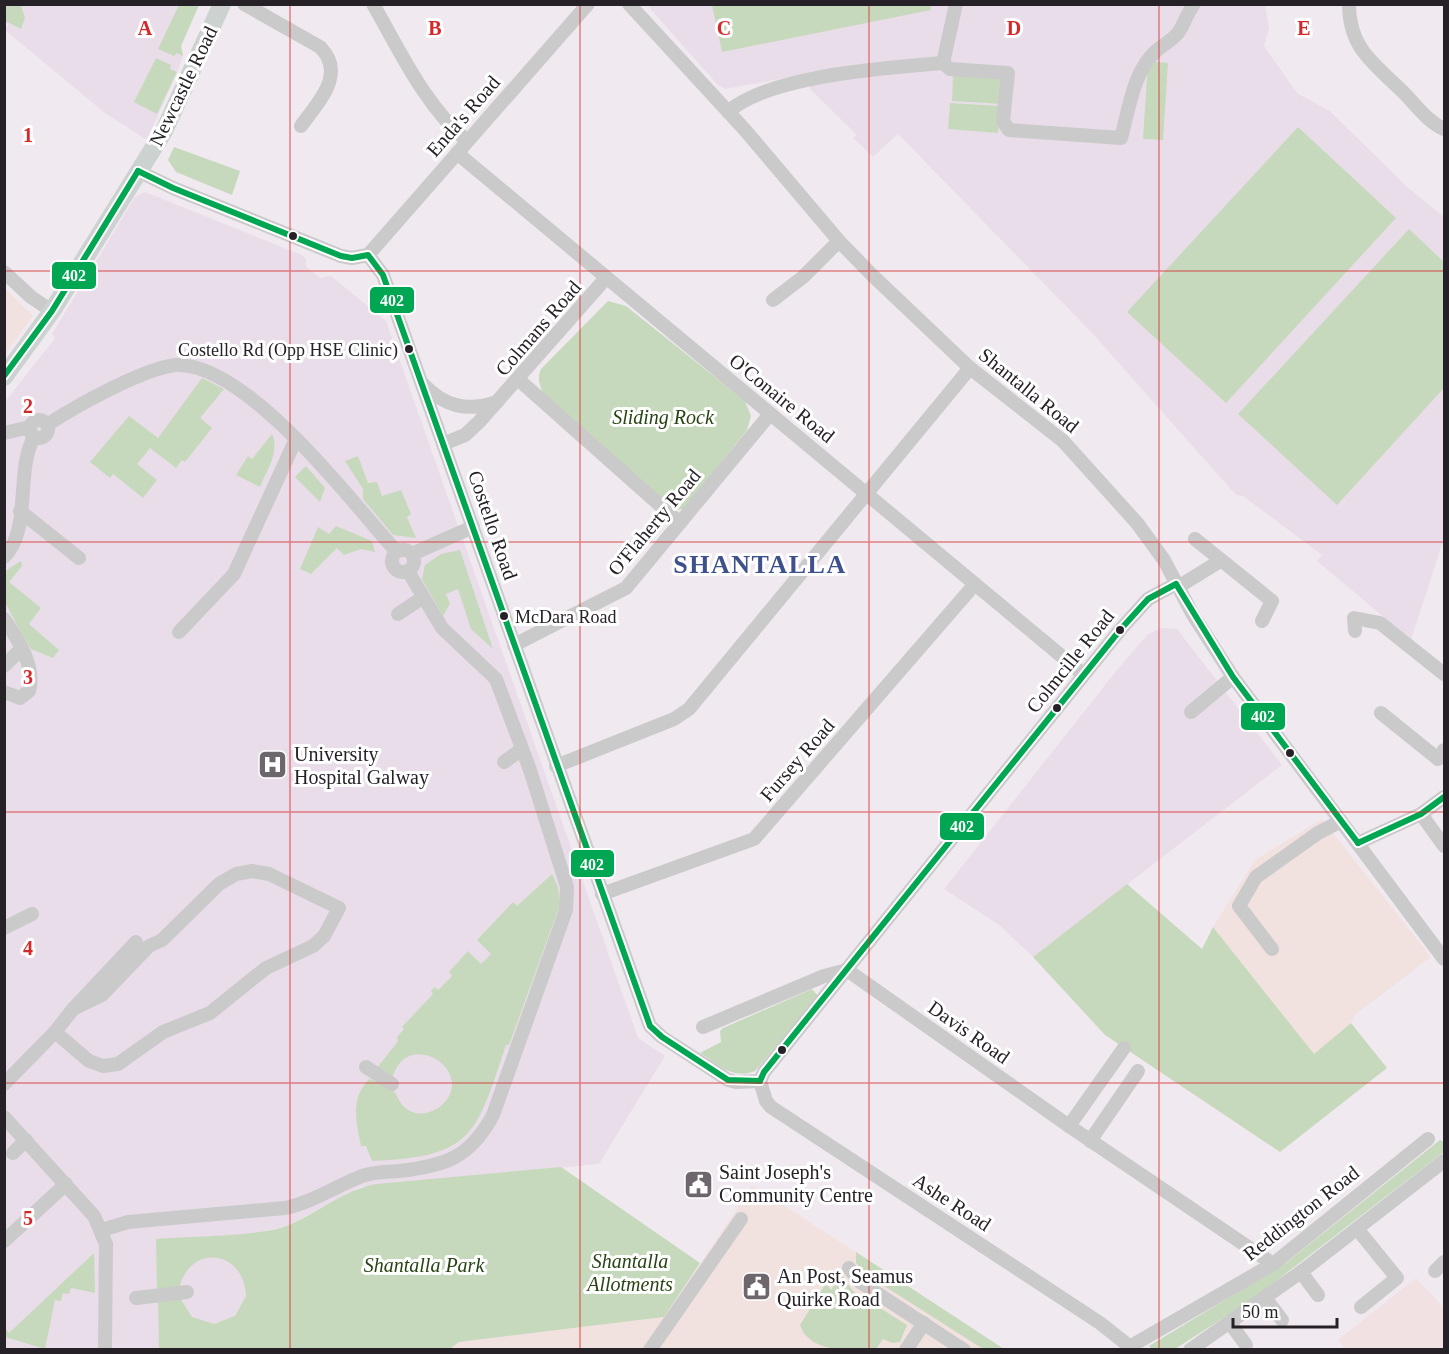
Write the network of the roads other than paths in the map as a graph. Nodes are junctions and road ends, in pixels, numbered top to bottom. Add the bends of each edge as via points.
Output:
1 (222, 4) edge
2 (244, 4) edge
3 (373, 4) edge
4 (588, 4) edge
5 (628, 4) edge
6 (956, 4) edge
7 (1194, 4) edge
8 (1349, 4) edge
9 (943, 63) junction
10 (728, 112) junction
11 (301, 126) dead end
12 (1444, 129) edge
13 (467, 141) junction
14 (457, 153) junction
15 (138, 171) junction
16 (839, 241) junction
17 (368, 255) junction
18 (4, 272) edge
19 (606, 278) junction
20 (773, 300) dead end
21 (52, 311) junction
22 (970, 368) junction
23 (4, 377) edge
24 (519, 380) junction
25 (422, 382) junction
26 (497, 402) junction
27 (770, 414) junction
28 (32, 432) junction
29 (4, 433) edge
30 (296, 439) junction
31 (443, 444) junction
32 (869, 494) junction
33 (20, 511) junction
34 (680, 523) junction
35 (473, 528) junction
36 (1195, 539) dead end
37 (396, 551) junction
38 (412, 554) junction
39 (4, 557) edge
40 (80, 558) dead end
41 (1220, 561) junction
42 (408, 571) junction
43 (975, 584) junction
44 (1177, 586) junction
45 (422, 598) junction
46 (398, 614) dead end
47 (4, 619) edge
48 (1262, 621) dead end
49 (1355, 631) dead end
50 (179, 632) dead end
51 (514, 645) junction
52 (21, 649) junction
53 (4, 666) edge
54 (1083, 674) junction
55 (1444, 674) edge
56 (1233, 677) junction
57 (4, 692) edge
58 (1191, 712) dead end
59 (1381, 713) dead end
60 (522, 749) junction
61 (1444, 750) edge
62 (504, 762) dead end
63 (556, 766) junction
64 (1444, 797) edge
65 (1421, 814) junction
66 (1341, 820) junction
67 (1358, 843) junction
68 (1444, 846) edge
69 (602, 894) junction
70 (32, 914) dead end
71 (4, 928) edge
72 (136, 942) dead end
73 (1272, 949) dead end
74 (1444, 957) edge
75 (847, 970) junction
76 (73, 1009) junction
77 (703, 1028) dead end
78 (55, 1032) junction
79 (1124, 1048) dead end
80 (366, 1067) dead end
81 (1138, 1071) dead end
82 (760, 1081) junction
83 (4, 1084) edge
84 (392, 1084) dead end
85 (4, 1117) edge
86 (1069, 1126) junction
87 (1428, 1139) dead end
88 (26, 1140) junction
89 (1090, 1141) junction
90 (13, 1153) dead end
91 (1444, 1161) edge
92 (66, 1184) junction
93 (741, 1219) dead end
94 (102, 1230) junction
95 (1358, 1230) junction
96 (4, 1241) edge
97 (1273, 1264) junction
98 (849, 1268) dead end
99 (1301, 1272) junction
100 (187, 1292) dead end
101 (1318, 1294) dead end
102 (136, 1298) dead end
103 (1266, 1299) junction
104 (1361, 1307) dead end
105 (1282, 1320) dead end
106 (924, 1323) junction
107 (1230, 1323) junction
108 (1246, 1345) dead end
109 (1132, 1348) edge
110 (105, 1350) edge
111 (650, 1350) edge
112 (906, 1350) edge
113 (964, 1350) edge
114 (1190, 1350) edge

1 - 15 main road, Newcastle Road via 180,100
2 - 11 street via 320,47 329,58 332,80
3 - 13 street via 431,102
4 - 13 street, Enda's Road
5 - 10 street, Shantalla Road
6 - 9 street
7 - 9 street via 1172,41 1156,51 1143,67 1121,138 1009,130 1003,121 1008,73 950,69
8 - 12 street via 1355,37 1370,64 1433,124
9 - 10 street via 868,70 786,85 763,91
10 - 16 street, Shantalla Road
13 - 14 street, Enda's Road
14 - 17 street, Enda's Road
14 - 19 street, O'Conaire Road
15 - 17 street via 341,256
15 - 21 main road, Newcastle Road
16 - 20 street
16 - 22 street, Shantalla Road
17 - 25 street, Costello Road via 383,275
18 - 21 street
19 - 24 street, Colmans Road
19 - 27 street, O'Conaire Road
21 - 23 main road, Newcastle Road
22 - 32 street
22 - 44 street, Shantalla Road via 1070,449 1148,537
24 - 26 street, Colmans Road
24 - 34 street
25 - 26 street, Colmans Road via 447,404 465,408
25 - 31 street, Costello Road
26 - 31 street, Colmans Road via 465,435
27 - 32 street, O'Conaire Road
27 - 34 street, O'Flaherty Road
28 - 29 street
28 - 30 street via 45,436 47,425 146,373 176,365 216,375
28 - 33 street
30 - 37 street via 334,477
30 - 50 street via 234,574
31 - 35 street, Costello Road
32 - 43 street, O'Conaire Road
32 - 63 street via 689,709 674,719
33 - 39 street via 13,549
33 - 40 street
34 - 51 street, O'Flaherty Road via 626,588
35 - 38 street
35 - 51 street, Costello Road
36 - 41 street
37 - 38 street via 403,549
37 - 42 street via 392,557 394,568
38 - 42 street via 414,561
41 - 44 street, Colmcille Road
41 - 48 street via 1272,601
42 - 45 street
43 - 54 street, O'Conaire Road
43 - 69 street, Fursey Road via 754,839
44 - 54 street, Colmcille Road via 1148,599
44 - 56 street, Shantalla Road
45 - 46 street
45 - 60 street via 442,628 496,679
47 - 52 street
49 - 55 street via 1354,618 1380,623
51 - 63 street, Costello Road
52 - 53 street
52 - 57 street via 30,672 29,692 20,698
54 - 75 street, Colmcille Road
56 - 58 street
56 - 66 street, Shantalla Road
59 - 61 street via 1438,759
60 - 62 street
60 - 94 street via 568,899 548,966 493,1115 476,1141 459,1157 445,1163 364,1175 303,1204 228,1215 128,1222
63 - 69 street, Costello Road
64 - 65 street
65 - 67 street
65 - 68 street
66 - 67 street, Shantalla Road
66 - 73 street via 1256,877 1239,906
67 - 74 street, Shantalla Road
69 - 82 street, Costello Road via 650,1026 728,1080
70 - 71 street
72 - 76 street
75 - 77 street via 824,976
75 - 82 street, Colmcille Road
75 - 86 street, Davis Road
76 - 78 street
76 - 78 street via 102,995 149,946 162,940 219,884 236,874 269,874 339,908 324,936 313,946 210,1013 170,1028 118,1064 103,1066 89,1061
78 - 83 street
79 - 86 street
80 - 84 street
81 - 89 street
82 - 109 street, Ashe Road via 771,1107 1093,1318
85 - 88 street
86 - 89 street, Davis Road
87 - 97 street, Reddington Road
88 - 90 street
88 - 92 street
89 - 97 street, Davis Road
91 - 95 street
92 - 94 street
92 - 96 street
93 - 111 street
94 - 110 street via 106,1244
95 - 99 street
95 - 104 street via 1397,1278
97 - 109 street, Reddington Road
98 - 106 street via 860,1282
99 - 101 street
99 - 103 street
100 - 102 street
103 - 105 street
103 - 107 street
106 - 112 street
106 - 113 street
107 - 108 street
107 - 114 street

